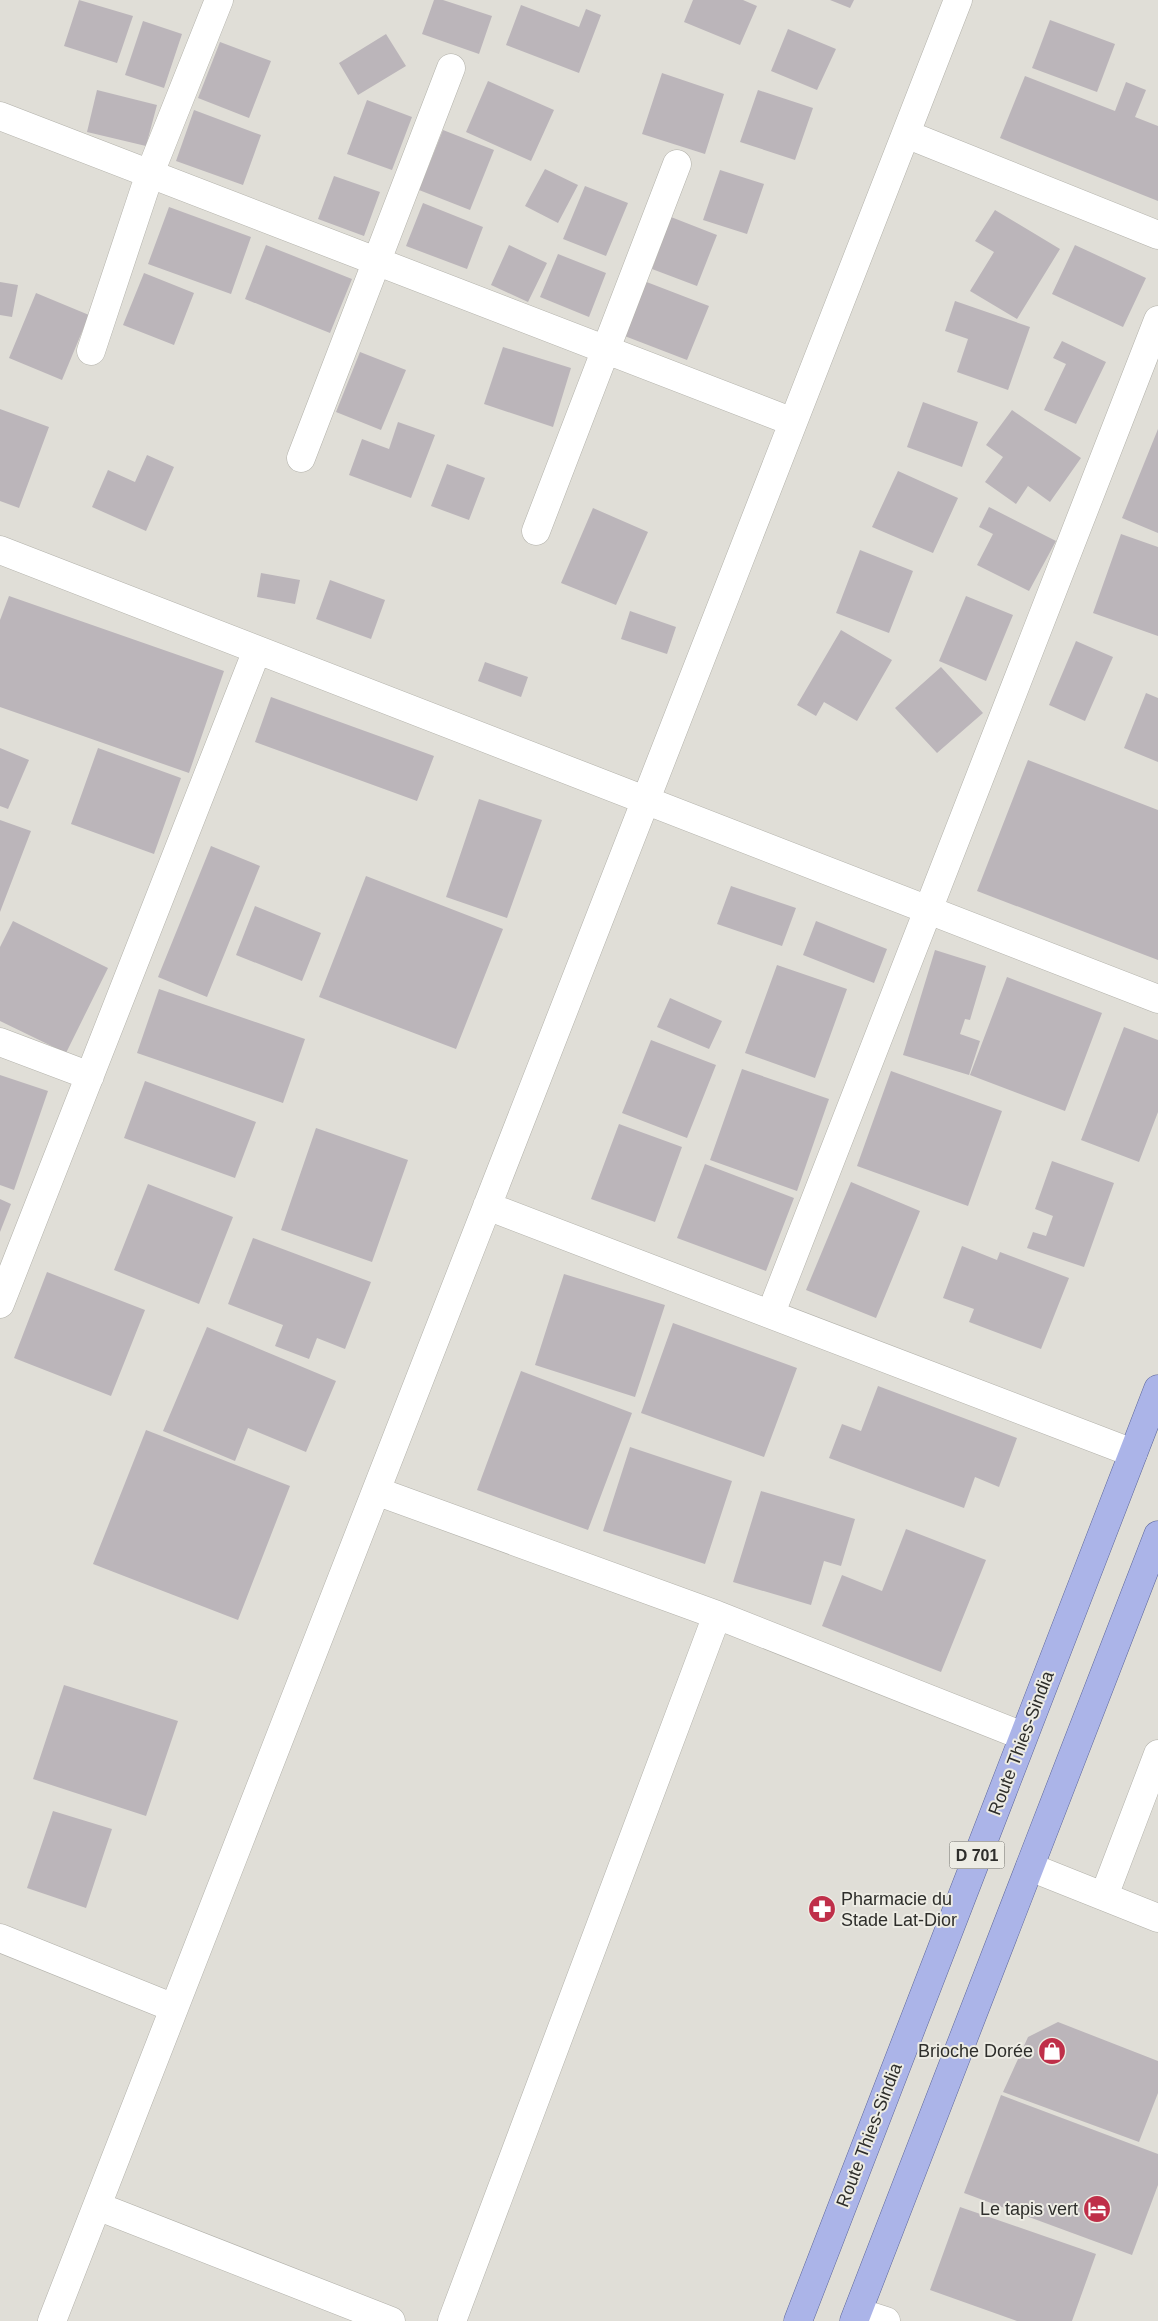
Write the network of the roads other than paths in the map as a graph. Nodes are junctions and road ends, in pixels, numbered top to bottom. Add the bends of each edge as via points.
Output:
1 (219, 0) edge
2 (958, 0) edge
3 (452, 68) dead end
4 (0, 116) edge
5 (906, 134) junction
6 (677, 164) dead end
7 (150, 174) junction
8 (1158, 235) edge
9 (377, 261) junction
10 (1158, 320) edge
11 (606, 349) junction
12 (92, 351) dead end
13 (793, 422) junction
14 (301, 458) dead end
15 (536, 531) dead end
16 (0, 550) edge
17 (257, 650) junction
18 (645, 801) junction
19 (928, 911) junction
20 (1158, 999) edge
21 (0, 1042) edge
22 (90, 1076) junction
23 (487, 1206) junction
24 (0, 1304) edge
25 (771, 1313) junction
26 (1158, 1389) edge
27 (1133, 1453) junction
28 (376, 1491) junction
29 (1158, 1535) edge
30 (717, 1615) junction
31 (1023, 1736) junction
32 (1158, 1754) edge
33 (1030, 1867) junction
34 (1104, 1896) junction
35 (1158, 1918) edge
36 (0, 1938) edge
37 (174, 2008) junction
38 (97, 2206) junction
39 (856, 2316) edge
40 (52, 2321) edge
41 (391, 2321) edge
42 (452, 2321) edge
43 (798, 2321) edge
44 (886, 2321) edge

1 - 7 street
2 - 5 street
3 - 9 street
4 - 7 street
5 - 8 street
5 - 13 street
6 - 11 street
7 - 9 street
7 - 12 street
9 - 11 street
9 - 14 street
10 - 19 street
11 - 13 street
11 - 15 street
13 - 18 street
16 - 17 street
17 - 18 street
17 - 22 street
18 - 19 street
18 - 23 street
19 - 20 street
19 - 25 street
21 - 22 street
22 - 24 street
23 - 25 street
23 - 28 street
25 - 27 street
26 - 27 main road, Route Thies-Sindia / D 701
27 - 31 main road, Route Thies-Sindia / D 701
28 - 30 street
28 - 37 street
29 - 33 main road, D 701
30 - 31 street
30 - 42 street
31 - 43 main road, Route Thies-Sindia / D 701
32 - 34 street
33 - 34 street
33 - 39 main road, D 701
34 - 35 street
36 - 37 street
37 - 38 street
38 - 40 street
38 - 41 street
39 - 44 street

